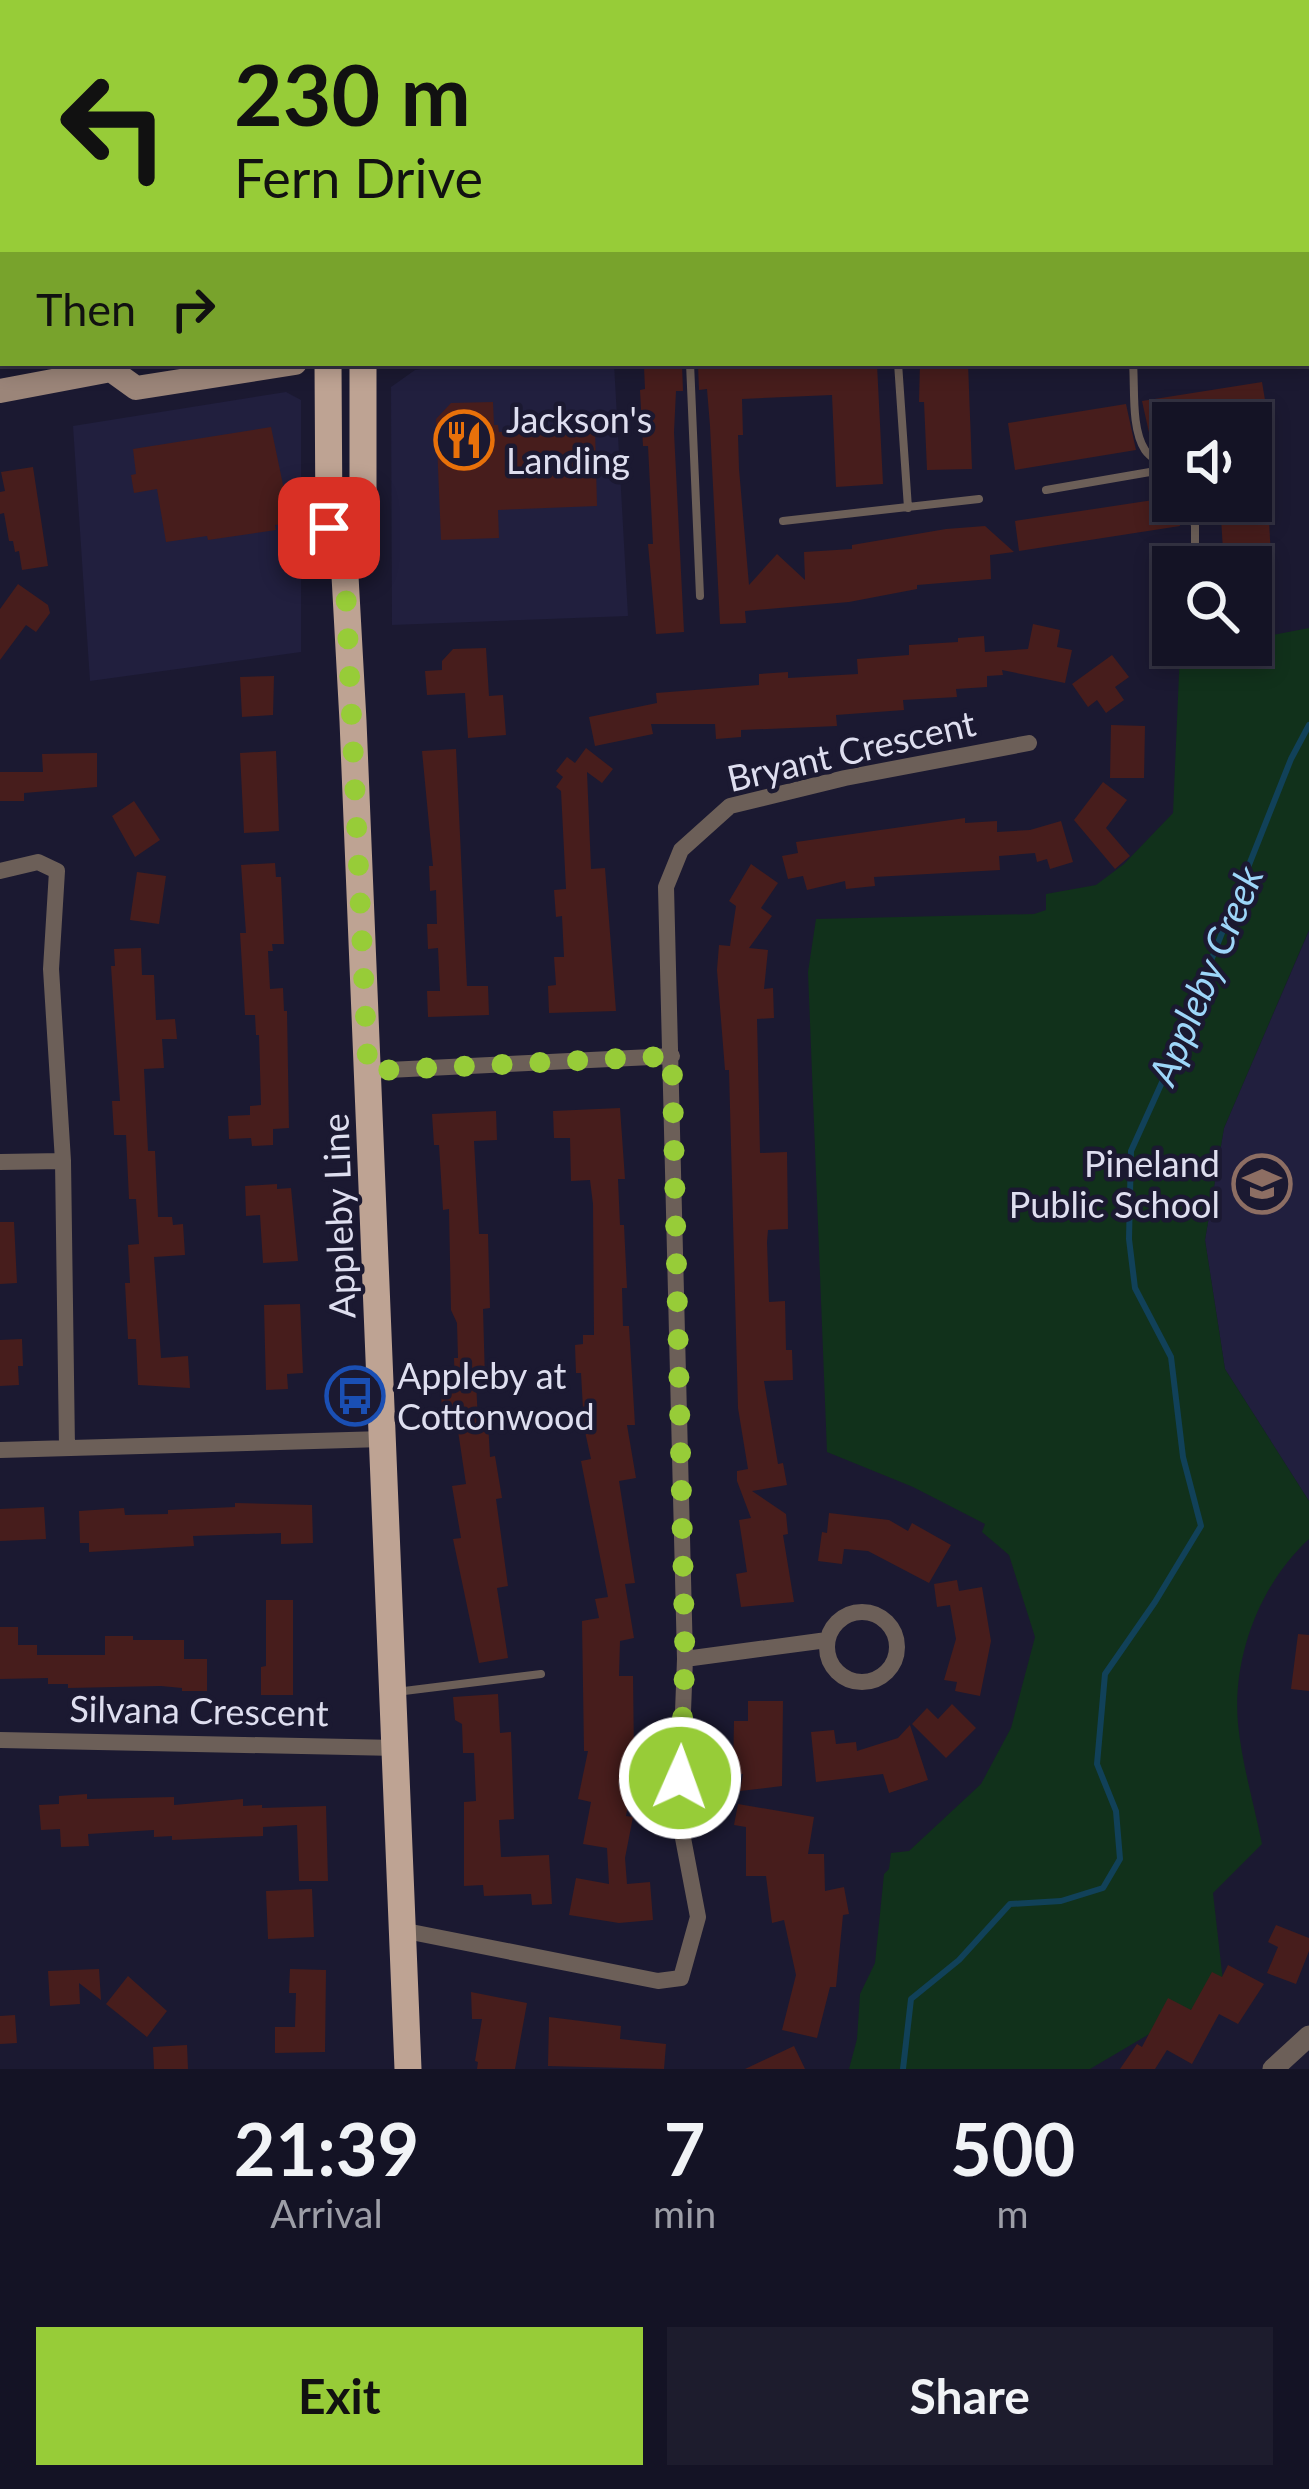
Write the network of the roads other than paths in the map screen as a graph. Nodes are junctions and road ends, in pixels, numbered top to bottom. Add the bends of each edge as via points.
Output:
1 (276, 366) edge
2 (328, 366) edge
3 (363, 366) edge
4 (690, 366) edge
5 (898, 366) edge
6 (1132, 366) edge
7 (116, 367) edge
8 (0, 391) edge
9 (1152, 458) edge
10 (1152, 473) edge
11 (1046, 490) dead end
12 (979, 500) dead end
13 (908, 508) junction
14 (783, 521) dead end
15 (345, 576) junction
16 (700, 596) dead end
17 (1029, 743) dead end
18 (0, 871) edge
19 (672, 1056) junction
20 (368, 1071) junction
21 (63, 1160) junction
22 (0, 1162) edge
23 (383, 1439) junction
24 (67, 1448) junction
25 (0, 1450) edge
26 (827, 1640) junction
27 (685, 1659) junction
28 (541, 1675) dead end
29 (394, 1692) junction
30 (0, 1740) edge
31 (397, 1748) junction
32 (401, 1930) junction
33 (1309, 2036) edge
34 (408, 2069) edge
35 (1273, 2069) edge

1 - 7 main road via 136,388
2 - 15 main road, Appleby Line via 329,528
3 - 15 main road, Appleby Line via 363,524
4 - 16 lane
5 - 13 lane
6 - 9 lane via 1140,440
7 - 8 main road
10 - 11 lane
12 - 13 lane
13 - 14 lane
15 - 20 main road, Appleby Line
17 - 19 street, Bryant Crescent via 730,806 696,833 667,886
18 - 21 street via 38,862 56,871 51,969
19 - 20 street
19 - 27 street, Bryant Crescent
20 - 23 main road, Appleby Line
21 - 22 street
21 - 24 street
23 - 24 street
23 - 29 main road, Appleby Line
24 - 25 street
26 - 26 street via 830,1663 857,1683 880,1678 898,1650 892,1628 861,1612 839,1620
26 - 27 street
27 - 32 street, Bryant Crescent via 679,1817 698,1917 681,1978 658,1981
28 - 29 lane
29 - 31 main road, Appleby Line
30 - 31 street, Silvana Crescent
31 - 32 main road, Appleby Line
32 - 34 main road, Appleby Line
33 - 35 street

